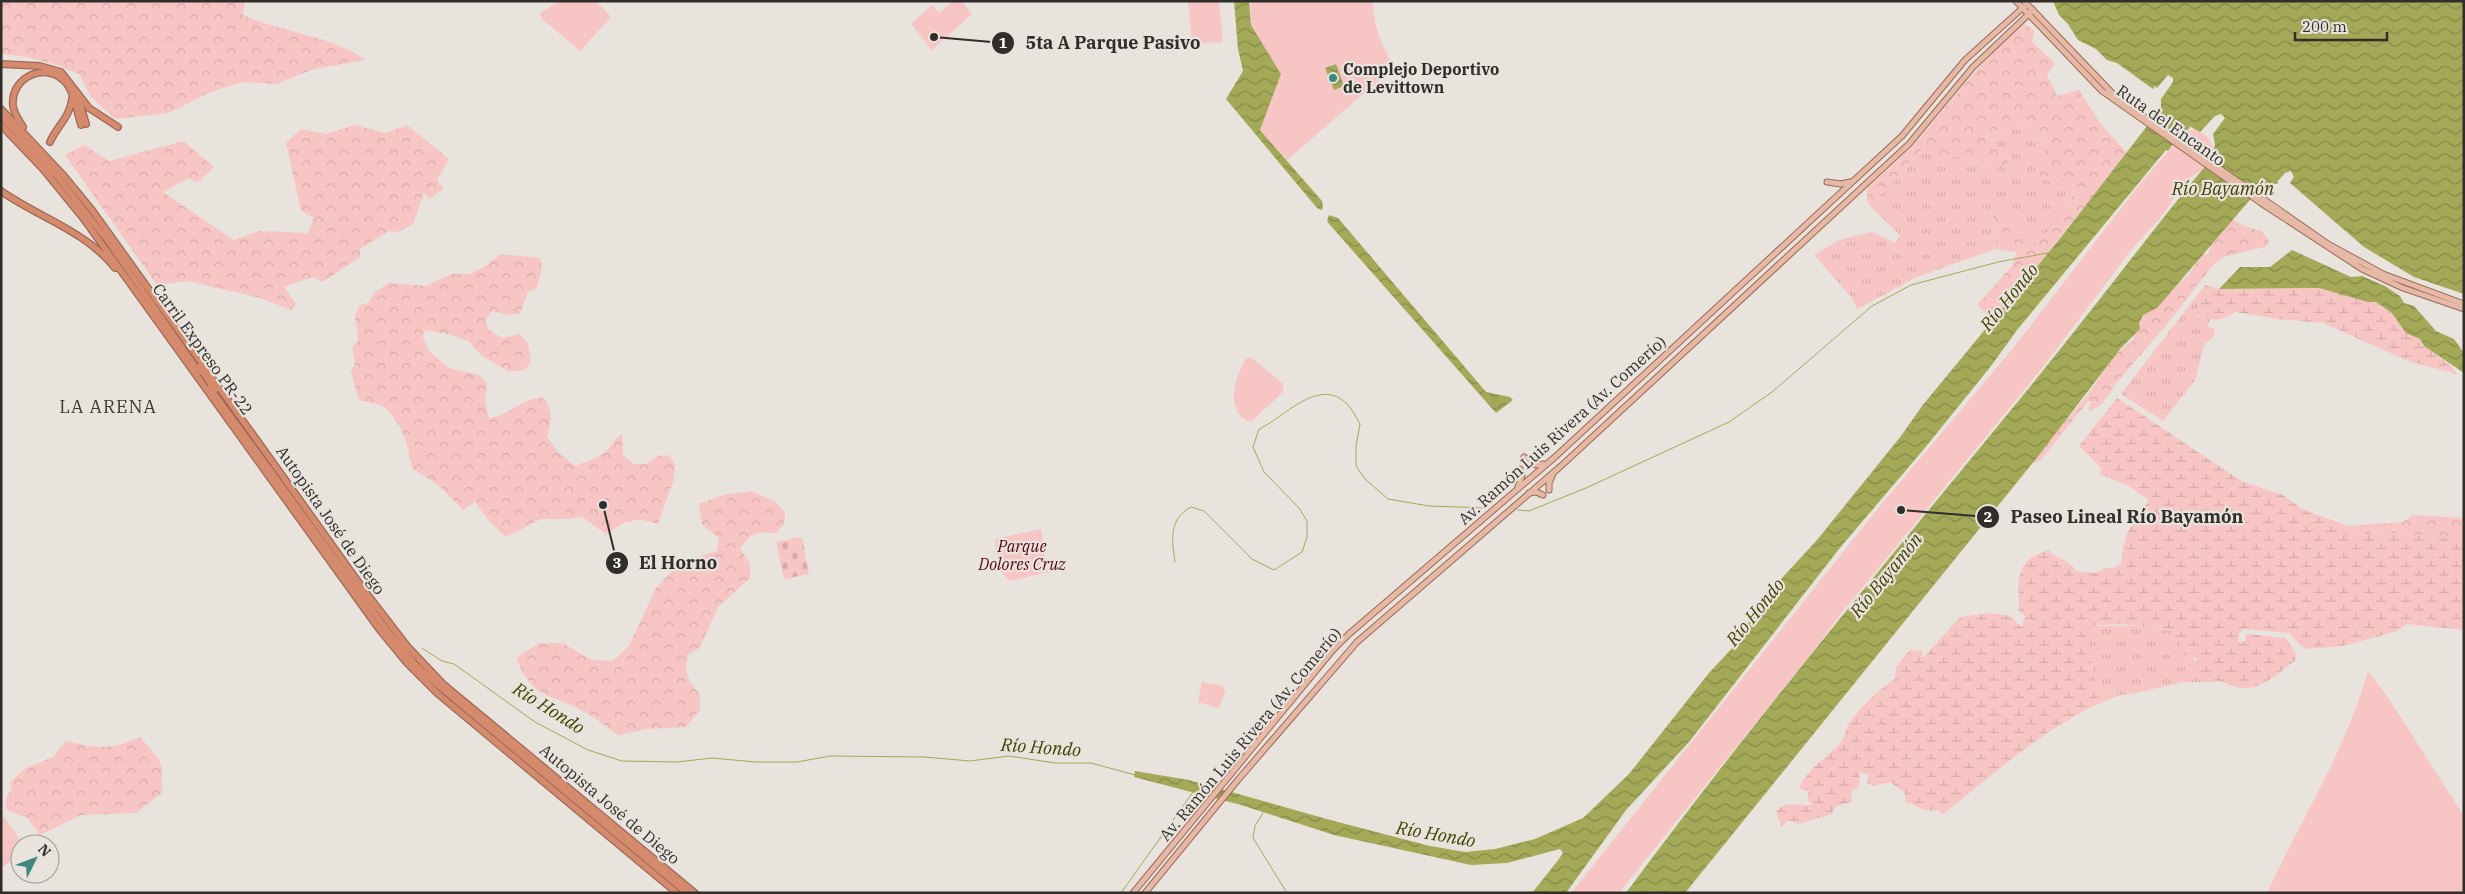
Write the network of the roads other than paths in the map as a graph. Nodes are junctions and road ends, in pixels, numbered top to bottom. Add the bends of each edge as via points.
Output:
1 (2015, 1) edge
2 (2025, 4) edge
3 (2031, 12) junction
4 (2036, 22) junction
5 (2020, 23) junction
6 (2005, 24) junction
7 (1, 64) edge
8 (74, 95) junction
9 (1, 109) edge
10 (1, 116) edge
11 (2141, 117) junction
12 (84, 124) dead end
13 (1, 125) edge
14 (118, 126) dead end
15 (26, 140) junction
16 (50, 142) dead end
17 (47, 166) junction
18 (1856, 178) junction
19 (1827, 182) dead end
20 (1, 191) edge
21 (2263, 201) junction
22 (2464, 304) edge
23 (147, 307) junction
24 (2464, 309) edge
25 (1524, 457) dead end
26 (1551, 460) junction
27 (1520, 469) dead end
28 (1556, 470) junction
29 (1516, 490) junction
30 (1549, 490) dead end
31 (1529, 493) junction
32 (1543, 495) dead end
33 (440, 688) junction
34 (462, 707) junction
35 (677, 893) edge
36 (687, 893) edge
37 (696, 893) edge
38 (1133, 893) edge
39 (1145, 893) edge

1 - 2 main road, Ruta del Encanto
1 - 6 main road via 2015,10
2 - 3 main road, Ruta del Encanto
2 - 6 main road, Av. Ramón Luis Rivera (Av. Comerío)
3 - 4 main road, Ruta del Encanto
3 - 5 main road, Av. Ramón Luis Rivera (Av. Comerío)
3 - 11 main road, Ruta del Encanto via 2108,90
4 - 5 main road via 2027,20
4 - 11 main road, Ruta del Encanto via 2102,91
5 - 28 main road, Av. Ramón Luis Rivera (Av. Comerío) via 1973,68 1909,144
6 - 18 main road, Av. Ramón Luis Rivera (Av. Comerío) via 1965,60 1902,136
7 - 8 highway via 56,70 66,77
8 - 12 highway
8 - 14 highway
8 - 15 highway via 65,82 51,73 37,72 25,77 15,92 13,106
8 - 16 highway via 67,117
9 - 15 highway, Autopista José de Diego
10 - 15 highway
11 - 21 main road, Ruta del Encanto
13 - 15 highway, Autopista José de Diego
15 - 17 highway, Autopista José de Diego
15 - 17 highway, Autopista José de Diego
17 - 23 highway, Autopista José de Diego
17 - 33 highway, Carril Expreso PR-22 via 103,234 386,629
17 - 33 highway, Autopista José de Diego via 92,210 394,631
18 - 19 main road via 1844,184
18 - 26 main road, Av. Ramón Luis Rivera (Av. Comerío)
20 - 23 highway via 95,248
21 - 22 main road, Ruta del Encanto via 2365,266
21 - 24 main road, Ruta del Encanto via 2362,269 2403,288
23 - 33 highway, Autopista José de Diego via 378,630 406,663
25 - 26 main road via 1536,465
26 - 29 main road, Av. Ramón Luis Rivera (Av. Comerío)
27 - 29 main road via 1522,476
28 - 30 main road via 1549,482
28 - 31 main road, Av. Ramón Luis Rivera (Av. Comerío)
29 - 38 main road, Av. Ramón Luis Rivera (Av. Comerío) via 1344,640
31 - 32 main road
31 - 39 main road, Av. Ramón Luis Rivera (Av. Comerío) via 1357,642
33 - 34 highway, Autopista José de Diego
33 - 34 highway, Autopista José de Diego
34 - 35 highway, Autopista José de Diego
34 - 36 highway
34 - 37 highway, Autopista José de Diego

